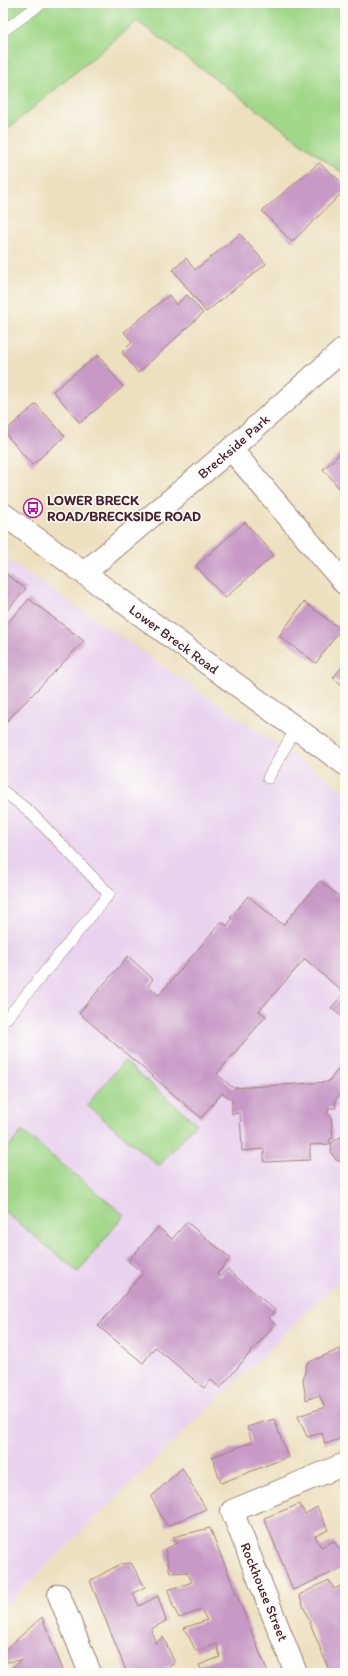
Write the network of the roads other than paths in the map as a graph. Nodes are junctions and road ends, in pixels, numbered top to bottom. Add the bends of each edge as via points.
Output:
1 (42, 3) edge
2 (3, 31) edge
3 (345, 348) edge
4 (231, 449) junction
5 (3, 514) edge
6 (84, 573) junction
7 (345, 584) edge
8 (296, 728) junction
9 (345, 764) edge
10 (268, 778) dead end
11 (3, 791) edge
12 (8, 1018) dead end
13 (345, 1464) edge
14 (59, 1595) dead end
15 (90, 1673) edge
16 (296, 1673) edge

1 - 2 lane
3 - 4 street, Breckside Park
4 - 6 street, Breckside Park
4 - 7 street
5 - 6 street, Lower Breck Road
6 - 8 street, Lower Breck Road
8 - 9 street, Lower Breck Road
8 - 10 lane
11 - 12 lane via 30,811 109,894
13 - 16 street, Rockhouse Street via 232,1511
14 - 15 street

